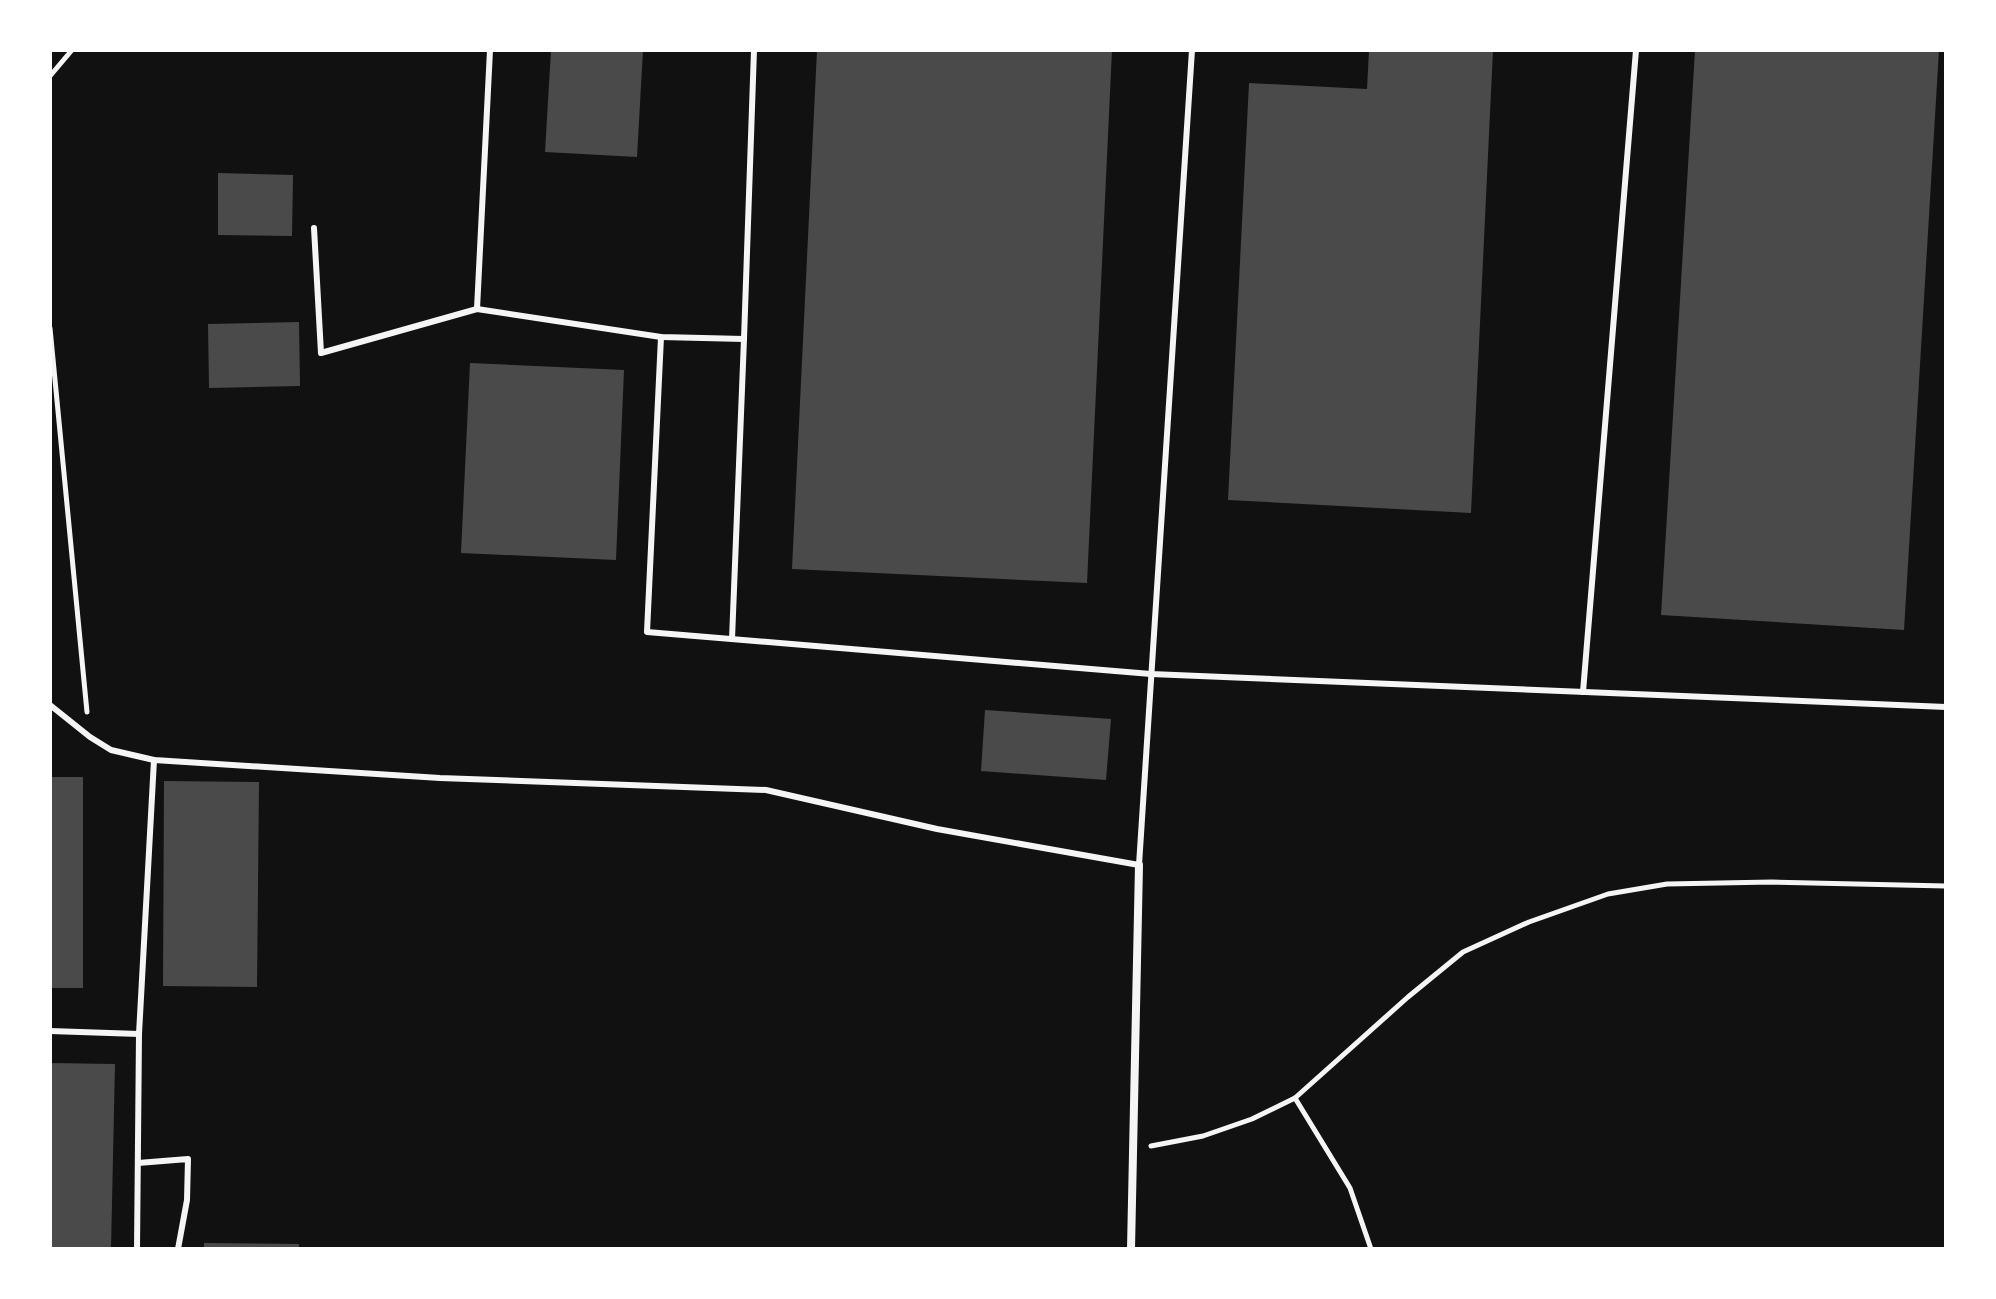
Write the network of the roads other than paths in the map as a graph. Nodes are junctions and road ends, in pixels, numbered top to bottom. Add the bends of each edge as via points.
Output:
1 (490, 50) edge
2 (754, 50) edge
3 (1192, 50) edge
4 (1636, 50) edge
5 (314, 228) dead end
6 (477, 309) junction
7 (661, 337) junction
8 (744, 339) junction
9 (732, 639) junction
10 (1151, 674) junction
11 (1583, 692) junction
12 (50, 705) edge
13 (1946, 707) edge
14 (154, 760) junction
15 (1139, 865) junction
16 (50, 1031) edge
17 (139, 1034) junction
18 (138, 1163) junction
19 (137, 1249) edge
20 (178, 1249) edge
21 (1131, 1249) edge

1 - 6 lane
2 - 8 lane
3 - 10 lane
4 - 11 lane
5 - 6 lane via 321,353
6 - 7 lane
7 - 8 lane
7 - 9 lane via 647,632
8 - 9 lane
9 - 10 lane
10 - 11 lane
10 - 15 lane
11 - 13 lane
12 - 14 lane via 111,750
14 - 15 lane via 766,790 937,829
14 - 17 lane
15 - 21 street
16 - 17 lane
17 - 18 lane
18 - 19 lane
18 - 20 lane via 188,1159

